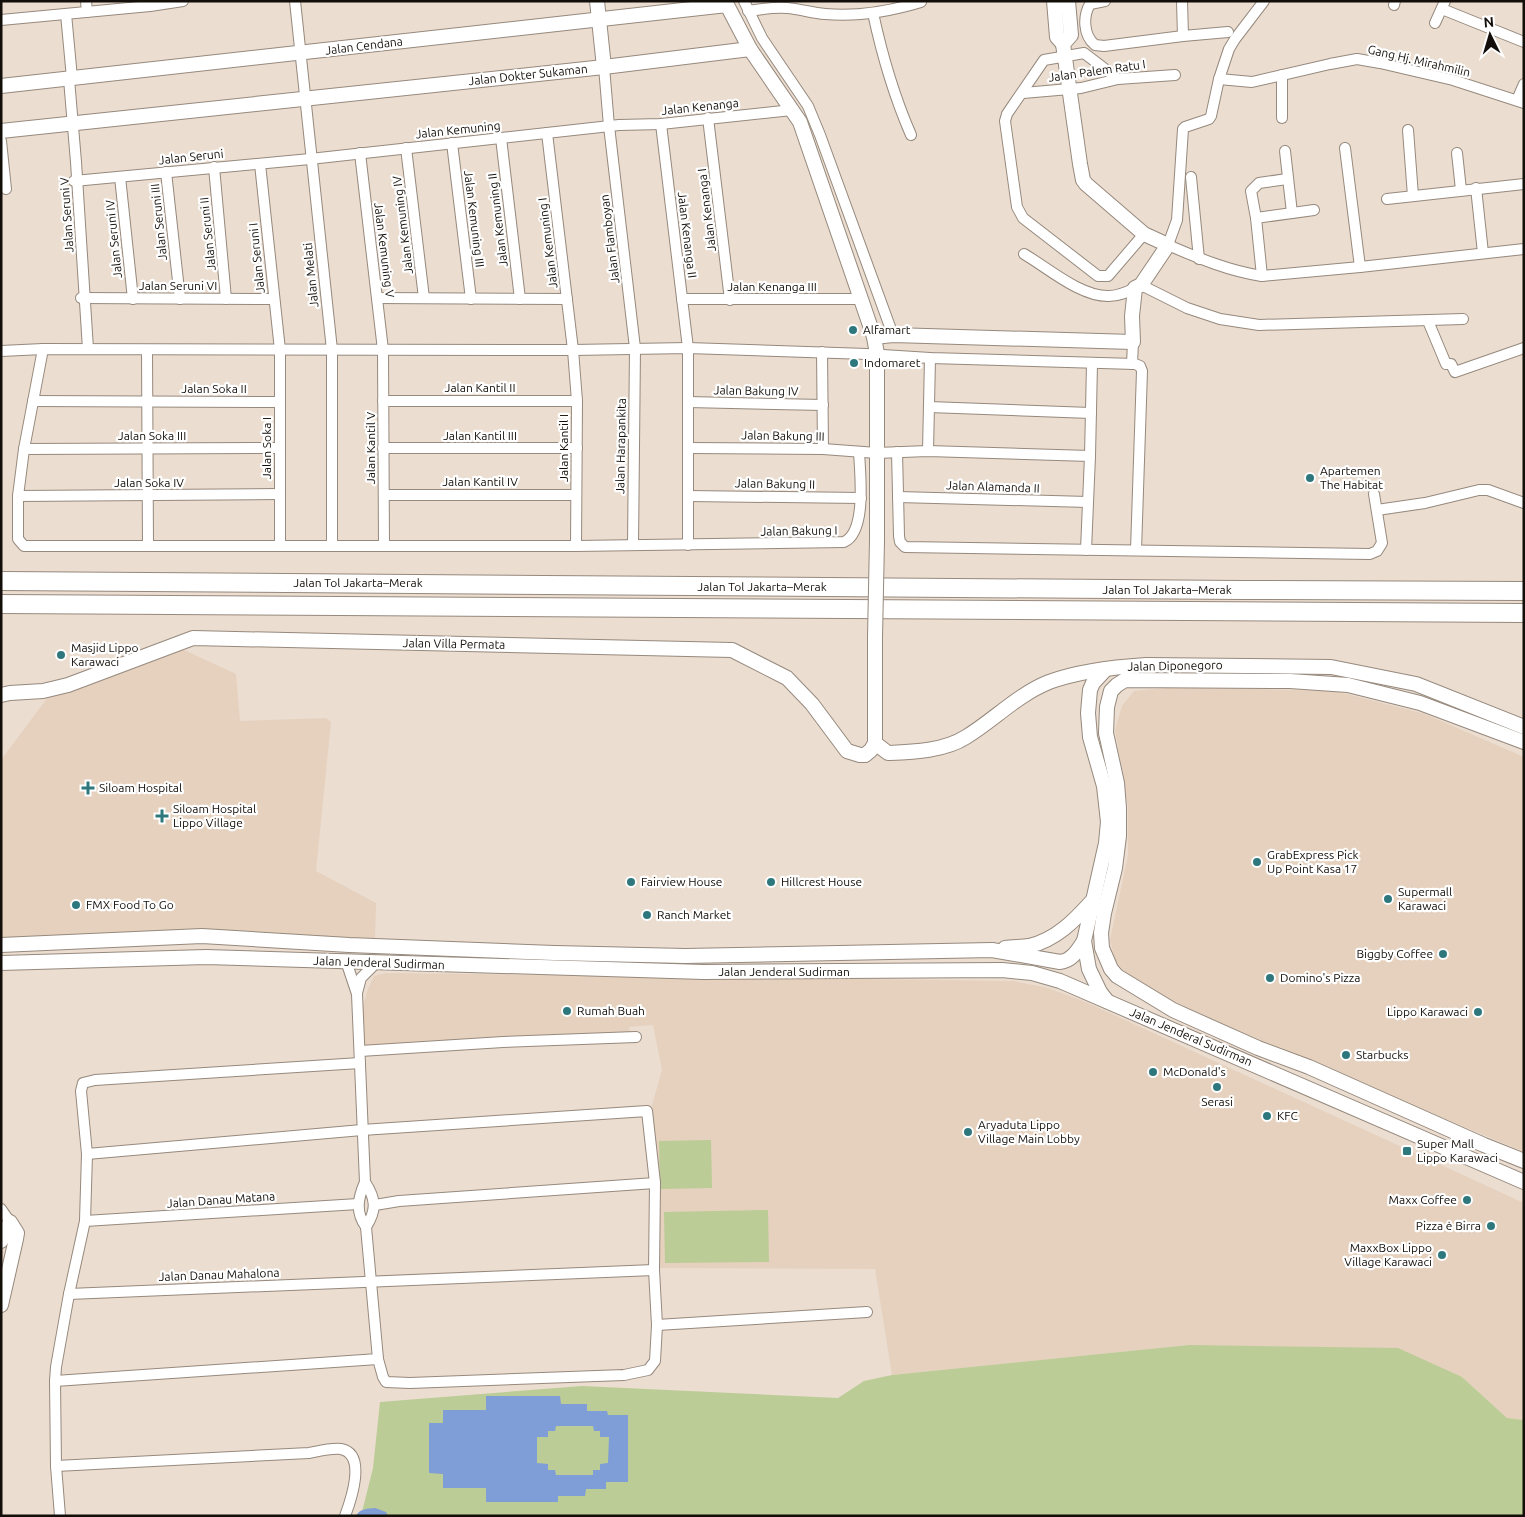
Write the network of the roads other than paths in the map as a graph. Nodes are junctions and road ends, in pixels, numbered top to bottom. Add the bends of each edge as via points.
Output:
1 (183, 1) edge
2 (295, 1) edge
3 (597, 1) edge
4 (1105, 1) edge
5 (1182, 1) edge
6 (1264, 1) edge
7 (921, 2) edge
8 (1090, 2) edge
9 (727, 3) edge
10 (150, 4) edge
11 (1443, 5) edge
12 (746, 6) edge
13 (1061, 6) edge
14 (87, 7) edge
15 (873, 13) junction
16 (66, 14) junction
17 (598, 19) junction
18 (1, 20) edge
19 (1436, 23) dead end
20 (1228, 32) dead end
21 (1183, 36) junction
22 (1524, 42) edge
23 (750, 49) junction
24 (1064, 50) junction
25 (301, 53) junction
26 (604, 67) junction
27 (1175, 75) dead end
28 (1282, 75) junction
29 (68, 79) junction
30 (1118, 79) junction
31 (1219, 79) junction
32 (1524, 84) edge
33 (1, 86) edge
34 (1070, 89) junction
35 (1023, 93) junction
36 (305, 98) junction
37 (1520, 102) edge
38 (792, 110) junction
39 (708, 118) junction
40 (1282, 118) dead end
41 (71, 124) junction
42 (661, 124) junction
43 (609, 126) junction
44 (1408, 130) dead end
45 (1, 131) edge
46 (547, 133) junction
47 (911, 135) dead end
48 (501, 138) junction
49 (1, 141) edge
50 (452, 143) junction
51 (406, 148) junction
52 (1345, 148) dead end
53 (1285, 151) dead end
54 (360, 153) junction
55 (1457, 153) dead end
56 (310, 159) junction
57 (260, 164) junction
58 (214, 167) junction
59 (166, 172) junction
60 (120, 177) junction
61 (1191, 177) dead end
62 (1287, 179) junction
63 (76, 180) junction
64 (1524, 184) edge
65 (1476, 188) junction
66 (6, 189) dead end
67 (1461, 190) junction
68 (1413, 196) junction
69 (1387, 199) dead end
70 (1314, 210) dead end
71 (1292, 213) junction
72 (1256, 218) junction
73 (1144, 234) junction
74 (1168, 245) junction
75 (1524, 249) edge
76 (1483, 253) junction
77 (1024, 254) dead end
78 (1199, 258) junction
79 (1360, 267) junction
80 (1262, 276) junction
81 (1136, 294) junction
82 (83, 298) junction
83 (378, 298) junction
84 (424, 298) junction
85 (133, 299) junction
86 (180, 299) junction
87 (226, 299) junction
88 (274, 299) junction
89 (471, 299) junction
90 (520, 299) junction
91 (567, 299) junction
92 (682, 299) junction
93 (862, 299) junction
94 (730, 300) junction
95 (1463, 319) dead end
96 (1428, 321) junction
97 (893, 335) junction
98 (874, 337) junction
99 (1133, 342) junction
100 (635, 348) junction
101 (688, 348) junction
102 (1524, 348) edge
103 (86, 349) junction
104 (43, 350) junction
105 (147, 350) junction
106 (280, 350) junction
107 (332, 350) junction
108 (384, 350) junction
109 (573, 350) junction
110 (1, 351) edge
111 (822, 352) junction
112 (877, 354) junction
113 (930, 358) junction
114 (1092, 364) junction
115 (1132, 364) junction
116 (33, 400) junction
117 (147, 401) junction
118 (384, 401) junction
119 (577, 401) junction
120 (280, 402) junction
121 (688, 402) junction
122 (823, 405) junction
123 (929, 407) junction
124 (1092, 413) junction
125 (148, 448) junction
126 (280, 448) junction
127 (384, 448) junction
128 (576, 448) junction
129 (688, 448) junction
130 (823, 448) junction
131 (24, 449) junction
132 (928, 451) junction
133 (858, 452) junction
134 (897, 452) junction
135 (877, 453) junction
136 (1090, 456) junction
137 (280, 494) junction
138 (1374, 494) dead end
139 (148, 495) junction
140 (384, 495) junction
141 (576, 495) junction
142 (18, 496) junction
143 (688, 496) junction
144 (898, 497) junction
145 (861, 498) junction
146 (1088, 502) junction
147 (1524, 503) edge
148 (1377, 510) junction
149 (633, 545) junction
150 (148, 546) junction
151 (280, 546) junction
152 (332, 546) junction
153 (384, 546) junction
154 (576, 546) junction
155 (688, 546) junction
156 (1086, 550) junction
157 (1136, 550) junction
158 (1, 581) edge
159 (1524, 591) edge
160 (1, 604) edge
161 (1524, 613) edge
162 (1105, 670) junction
163 (4, 693) edge
164 (1487, 712) junction
165 (1524, 727) edge
166 (1504, 733) junction
167 (1524, 742) edge
168 (875, 743) junction
169 (888, 753) junction
170 (865, 754) junction
171 (1095, 898) junction
172 (1104, 912) joint
173 (164, 938) junction
174 (1084, 940) junction
175 (1, 945) edge
176 (992, 950) junction
177 (262, 959) junction
178 (346, 961) junction
179 (1065, 961) junction
180 (377, 962) junction
181 (1, 963) edge
182 (1060, 981) junction
183 (357, 994) junction
184 (1109, 1003) junction
185 (636, 1037) dead end
186 (360, 1051) junction
187 (360, 1063) junction
188 (1261, 1067) junction
189 (1320, 1072) junction
190 (362, 1130) junction
191 (1484, 1145) junction
192 (87, 1154) junction
193 (1524, 1161) edge
194 (1506, 1174) junction
195 (366, 1182) junction
196 (1524, 1182) edge
197 (655, 1184) junction
198 (358, 1204) junction
199 (375, 1205) junction
200 (1, 1209) edge
201 (85, 1221) junction
202 (10, 1222) junction
203 (366, 1227) junction
204 (1, 1241) edge
205 (654, 1270) junction
206 (371, 1281) junction
207 (69, 1294) junction
208 (1, 1305) edge
209 (867, 1312) dead end
210 (658, 1325) junction
211 (378, 1359) junction
212 (55, 1381) junction
213 (56, 1466) junction
214 (60, 1516) edge
215 (345, 1516) edge

1 - 10 street
2 - 25 street, Jalan Melati
3 - 17 street
4 - 8 street
5 - 21 street
6 - 31 street via 1229,49
7 - 15 street
8 - 21 street via 1087,35 1095,45
9 - 17 street, Jalan Cendana
9 - 23 street
10 - 14 street
11 - 19 street
11 - 22 street
12 - 15 street via 826,14
12 - 97 street via 762,38 808,106
13 - 24 street via 1071,35
14 - 16 street
15 - 47 street via 895,97
16 - 18 street
16 - 29 street, Jalan Seruni V
17 - 25 street, Jalan Cendana
17 - 26 street
20 - 21 street
23 - 26 street, Jalan Dokter Sukaman
23 - 38 street
24 - 30 street via 1084,53
24 - 34 street
24 - 35 street via 1044,60
25 - 29 street, Jalan Cendana
25 - 36 street, Jalan Melati
26 - 36 street, Jalan Dokter Sukaman
26 - 43 street, Jalan Flamboyan
27 - 30 street, Jalan Palem Ratu I
28 - 31 street, Gang Hj. Mirahmilin via 1252,82
28 - 37 street, Gang Hj. Mirahmilin via 1357,59 1453,80
28 - 40 street
29 - 33 street, Jalan Cendana
29 - 41 street, Jalan Seruni V
30 - 34 street, Jalan Palem Ratu I
31 - 74 street via 1209,119 1185,127 1182,133 1178,220
32 - 37 street
34 - 35 street, Jalan Palem Ratu I
34 - 73 street via 1083,180
35 - 73 street via 1005,121 1017,207 1023,218 1103,277 1108,276
36 - 41 street
36 - 56 street, Jalan Melati
38 - 39 street, Jalan Kenanga
38 - 93 street via 800,122
39 - 42 street, Jalan Kenanga
39 - 94 street, Jalan Kenanga I
41 - 45 street
41 - 63 street, Jalan Seruni V
42 - 43 street, Jalan Kenanga
42 - 92 street, Jalan Kenanga II
43 - 46 street, Jalan Kemuning
43 - 100 street, Jalan Flamboyan
44 - 68 street
46 - 48 street, Jalan Kemuning
46 - 91 street, Jalan Kemuning I
48 - 50 street, Jalan Kemuning
48 - 90 street, Jalan Kemuning II
49 - 66 street
50 - 51 street, Jalan Kemuning
50 - 89 street, Jalan Kemuning III
51 - 54 street, Jalan Kemuning
51 - 84 street, Jalan Kemuning IV
52 - 79 street
53 - 62 street
54 - 56 street, Jalan Kemuning
54 - 83 street, Jalan Kemuning V
55 - 67 street
56 - 57 street, Jalan Seruni
56 - 107 street, Jalan Melati
57 - 58 street, Jalan Seruni
57 - 88 street, Jalan Seruni I
58 - 59 street, Jalan Seruni
58 - 87 street, Jalan Seruni II
59 - 60 street, Jalan Seruni
59 - 86 street, Jalan Seruni III
60 - 63 street, Jalan Seruni
60 - 85 street, Jalan Seruni IV
61 - 78 street
62 - 71 street
62 - 72 street via 1259,183 1253,188
63 - 82 street, Jalan Seruni V
64 - 65 street
65 - 67 street
65 - 76 street
67 - 68 street
68 - 69 street
70 - 71 street
71 - 72 street
72 - 80 street
73 - 74 street
74 - 78 street
74 - 81 street
75 - 76 street
76 - 79 street
77 - 81 street via 1083,290 1109,296
78 - 80 street
79 - 80 street
81 - 96 street via 1234,322 1259,325
81 - 99 street
82 - 85 street, Jalan Seruni VI
82 - 103 street, Jalan Seruni V
83 - 84 street
83 - 108 street, Jalan Kemuning V
84 - 89 street
85 - 86 street, Jalan Seruni VI
86 - 87 street, Jalan Seruni VI
87 - 88 street, Jalan Seruni VI
88 - 106 street, Jalan Seruni I
89 - 90 street
90 - 91 street
91 - 109 street, Jalan Kemuning I
92 - 94 street, Jalan Kenanga III
92 - 101 street, Jalan Kenanga II
93 - 94 street, Jalan Kenanga III
93 - 98 street
95 - 96 street
96 - 102 street via 1446,364 1451,364 1455,372
97 - 98 street
97 - 99 street
98 - 112 street
99 - 115 street
100 - 101 street
100 - 109 street
100 - 149 street, Jalan Harapankita
101 - 111 street
101 - 121 street
103 - 104 street
103 - 105 street
104 - 110 street
104 - 116 street, Jalan Bakung I
105 - 106 street
105 - 117 street
106 - 107 street
106 - 120 street, Jalan Soka I
107 - 108 street
107 - 152 street, Jalan Melati
108 - 109 street
108 - 118 street, Jalan Kantil V
109 - 119 street, Jalan Kantil I
111 - 112 street
111 - 122 street
112 - 113 street
112 - 135 street
113 - 114 street
113 - 123 street
114 - 115 street
114 - 124 street
115 - 157 street via 1140,366 1142,371
116 - 117 street, Jalan Soka II
116 - 131 street, Jalan Bakung I
117 - 120 street, Jalan Soka II
117 - 125 street
118 - 119 street, Jalan Kantil II
118 - 127 street, Jalan Kantil V
119 - 128 street, Jalan Kantil I
120 - 126 street, Jalan Soka I
121 - 122 street, Jalan Bakung IV
121 - 129 street
122 - 130 street
123 - 124 street
123 - 132 street
124 - 136 street
125 - 126 street, Jalan Soka III
125 - 131 street, Jalan Soka III
125 - 139 street
126 - 137 street, Jalan Soka I
127 - 128 street, Jalan Kantil III
127 - 140 street, Jalan Kantil V
128 - 141 street, Jalan Kantil I
129 - 130 street, Jalan Bakung III
129 - 143 street
130 - 133 street, Jalan Bakung III
131 - 142 street, Jalan Bakung I
132 - 134 street, Jalan Bakung III
132 - 136 street, Jalan Bakung III
133 - 135 street, Jalan Bakung III
133 - 145 street, Jalan Bakung I
134 - 135 street, Jalan Bakung III
134 - 144 street
135 - 168 street, bridge
136 - 146 street
137 - 139 street, Jalan Soka IV
137 - 151 street, Jalan Soka I
138 - 148 street
139 - 142 street, Jalan Soka IV
139 - 150 street
140 - 141 street, Jalan Kantil IV
140 - 153 street, Jalan Kantil V
141 - 154 street, Jalan Kantil I
142 - 150 street, Jalan Bakung I via 18,539 24,546
143 - 145 street, Jalan Bakung II
143 - 155 street
144 - 146 street, Jalan Alamanda II
144 - 156 street via 900,542 905,547
145 - 155 street, Jalan Bakung I via 858,523 851,538 844,542
146 - 156 street
147 - 148 street via 1479,490
148 - 157 street via 1382,543 1370,554
149 - 154 street, Jalan Bakung I
149 - 155 street, Jalan Bakung I
150 - 151 street, Jalan Bakung I
151 - 152 street, Jalan Bakung I
152 - 153 street, Jalan Bakung I
153 - 154 street, Jalan Bakung I
156 - 157 street
158 - 159 highway, Jalan Tol Jakarta–Merak
160 - 161 highway, Jalan Tol Jakarta–Merak
162 - 164 street, Jalan Diponegoro via 1146,664 1331,667 1416,684
162 - 169 street, Jalan Diponegoro via 1048,682 965,738 932,750
162 - 171 street via 1090,690 1088,713 1090,737 1104,786 1108,822
163 - 170 street, Jalan Villa Permata via 43,691 68,685 193,638 732,650 787,678 812,704 847,751 860,756
164 - 165 street, Jalan Diponegoro
164 - 166 street
166 - 167 street, Jalan Diponegoro
166 - 172 street, Jalan Diponegoro via 1420,703 1348,685 1290,681 1125,680 1111,691 1108,707 1106,733 1117,783 1119,836
168 - 169 street
168 - 170 street
169 - 170 street, Jalan Villa Permata
171 - 174 street
171 - 176 street via 1052,937 1029,946
172 - 189 street, Jalan Jenderal Sudirman via 1102,948 1117,976 1173,1010
173 - 175 street, Jalan Jenderal Sudirman
173 - 176 street, Jalan Jenderal Sudirman via 202,936 349,945 685,956
173 - 177 street via 166,944 173,946 238,947 251,950
174 - 179 street
174 - 184 street via 1089,969
176 - 179 street, Jalan Jenderal Sudirman
177 - 178 street, Jalan Jenderal Sudirman
177 - 181 street, Jalan Jenderal Sudirman via 197,957
178 - 180 street, Jalan Jenderal Sudirman
178 - 183 street
179 - 182 street via 1066,973
180 - 182 street, Jalan Jenderal Sudirman via 704,972 1002,970 1032,973
180 - 183 street via 361,978
182 - 184 street, Jalan Jenderal Sudirman
183 - 186 street
184 - 188 street, Jalan Jenderal Sudirman
185 - 186 street
186 - 187 street
187 - 190 street
187 - 192 street via 88,1081 83,1083 81,1090
188 - 189 street
188 - 194 street, Jalan Jenderal Sudirman
189 - 191 street, Jalan Jenderal Sudirman
190 - 192 street
190 - 195 street
190 - 197 street via 647,1111
191 - 193 street, Jalan Jenderal Sudirman
191 - 194 street
192 - 201 street
194 - 196 street, Jalan Jenderal Sudirman
195 - 198 street
195 - 199 street
197 - 199 street
197 - 205 street
198 - 201 street, Jalan Danau Matana
198 - 203 street
199 - 203 street
200 - 202 street
201 - 207 street
202 - 204 street
202 - 208 street via 16,1239
203 - 206 street
205 - 206 street, Jalan Danau Mahalona
205 - 210 street
206 - 207 street, Jalan Danau Mahalona
206 - 211 street
207 - 212 street
209 - 210 street
210 - 211 street via 655,1361 648,1370 637,1374 390,1383 384,1380
211 - 212 street
212 - 213 street
213 - 214 street
213 - 215 street via 341,1449 352,1457 356,1479

